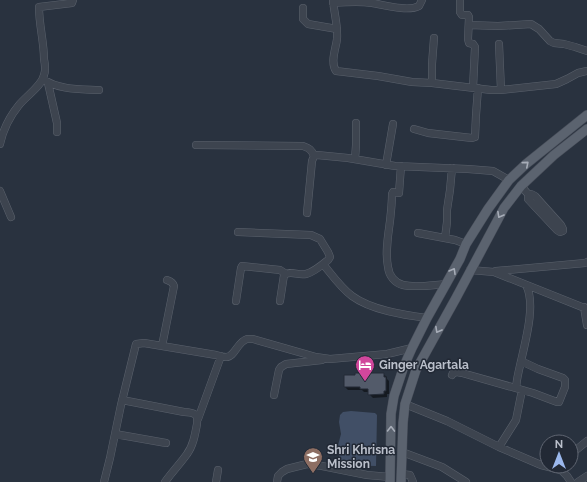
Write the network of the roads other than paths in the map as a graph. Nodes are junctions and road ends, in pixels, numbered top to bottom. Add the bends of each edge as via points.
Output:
1 (73, 0) edge
2 (422, 0) edge
3 (460, 0) edge
4 (333, 1) edge
5 (303, 8) dead end
6 (469, 25) junction
7 (337, 29) junction
8 (434, 38) dead end
9 (499, 44) dead end
10 (587, 51) edge
11 (586, 69) edge
12 (46, 81) junction
13 (432, 82) junction
14 (475, 88) junction
15 (99, 90) dead end
16 (500, 90) junction
17 (587, 115) edge
18 (356, 123) dead end
19 (393, 124) dead end
20 (414, 129) dead end
21 (587, 130) edge
22 (57, 132) dead end
23 (0, 144) edge
24 (196, 145) dead end
25 (314, 156) junction
26 (355, 159) junction
27 (386, 165) junction
28 (401, 166) junction
29 (452, 168) junction
30 (509, 180) junction
31 (521, 186) junction
32 (0, 191) edge
33 (528, 194) junction
34 (307, 212) dead end
35 (12, 217) dead end
36 (238, 232) dead end
37 (418, 233) dead end
38 (445, 238) junction
39 (466, 244) junction
40 (587, 262) edge
41 (323, 264) junction
42 (470, 270) junction
43 (494, 272) junction
44 (286, 274) junction
45 (167, 280) dead end
46 (446, 284) junction
47 (526, 285) junction
48 (236, 301) dead end
49 (280, 301) dead end
50 (586, 308) edge
51 (427, 318) junction
52 (587, 325) edge
53 (162, 346) junction
54 (412, 348) junction
55 (221, 356) junction
56 (330, 359) junction
57 (521, 361) junction
58 (452, 376) dead end
59 (519, 389) junction
60 (274, 396) dead end
61 (122, 400) junction
62 (405, 404) junction
63 (198, 419) junction
64 (115, 434) junction
65 (587, 441) edge
66 (166, 443) dead end
67 (500, 447) junction
68 (579, 448) edge
69 (402, 452) junction
70 (539, 464) edge
71 (218, 470) dead end
72 (565, 474) edge
73 (587, 476) edge
74 (401, 478) edge
75 (390, 479) edge
76 (104, 482) edge
77 (165, 482) edge
78 (216, 482) edge
79 (277, 482) edge
80 (413, 482) edge
81 (466, 482) edge
82 (571, 482) edge
83 (578, 482) edge

1 - 12 street via 72,3 39,7
2 - 4 street via 419,6 414,8
3 - 6 street via 460,12 468,15
4 - 7 street
5 - 7 street via 303,19 308,24
6 - 10 street via 531,24 554,44 564,44
6 - 14 street via 468,42 475,46
7 - 13 street via 334,62 336,70 412,82
8 - 13 street
9 - 16 street
11 - 16 street via 556,84
12 - 15 street via 71,88
12 - 22 street
12 - 23 street via 39,84 19,104 11,116
13 - 14 street
14 - 16 street
14 - 20 street via 475,137 428,133
30 -> 17 main road
18 - 26 street
19 - 27 street
21 - 31 main road via 554,155
24 - 25 street via 303,146 312,151
25 - 26 street via 317,154
25 - 34 street
26 - 27 street
27 - 28 street
28 - 29 street
28 - 46 street via 399,192 392,194 387,267 395,281 402,285
29 - 30 street via 493,171
29 - 38 street
30 - 39 main road
31 - 33 street
31 -> 42 main road via 504,208
32 - 35 street
33 - 33 street via 535,196 561,225 563,231 557,230 528,199
36 - 41 street via 311,235 320,239 330,255
37 - 38 street
38 - 39 street
46 -> 39 main road
40 - 43 street
41 - 44 street via 306,274
41 - 51 street via 341,286 362,302 396,313
42 - 43 street
42 -> 62 main road via 416,370
43 - 47 street
44 - 48 street via 280,270 242,266
44 - 49 street
45 - 53 street via 174,286
46 - 51 main road
47 - 50 street
47 - 57 street via 530,315
50 - 52 street
51 - 54 main road
53 - 55 street
53 - 61 street via 136,344
54 - 56 street via 387,354
75 -> 54 main road via 391,414 394,396
55 - 56 street via 230,356 247,339 253,339
55 - 63 street
56 - 60 street via 286,364 281,367
57 - 59 street via 517,380
57 - 59 street via 563,378 565,387 558,402
58 - 59 street via 456,372
59 - 67 street via 516,420
61 - 63 street via 192,413
61 - 64 street
62 - 67 street
62 - 69 main road
63 - 77 street via 195,438 187,454
64 - 66 street
64 - 76 street
65 - 68 street
67 - 70 street
69 - 74 main road
69 - 81 street via 442,467
71 - 78 street
72 - 82 street
73 - 83 street
74 - 80 street via 410,475
75 - 79 street via 307,464 282,472

